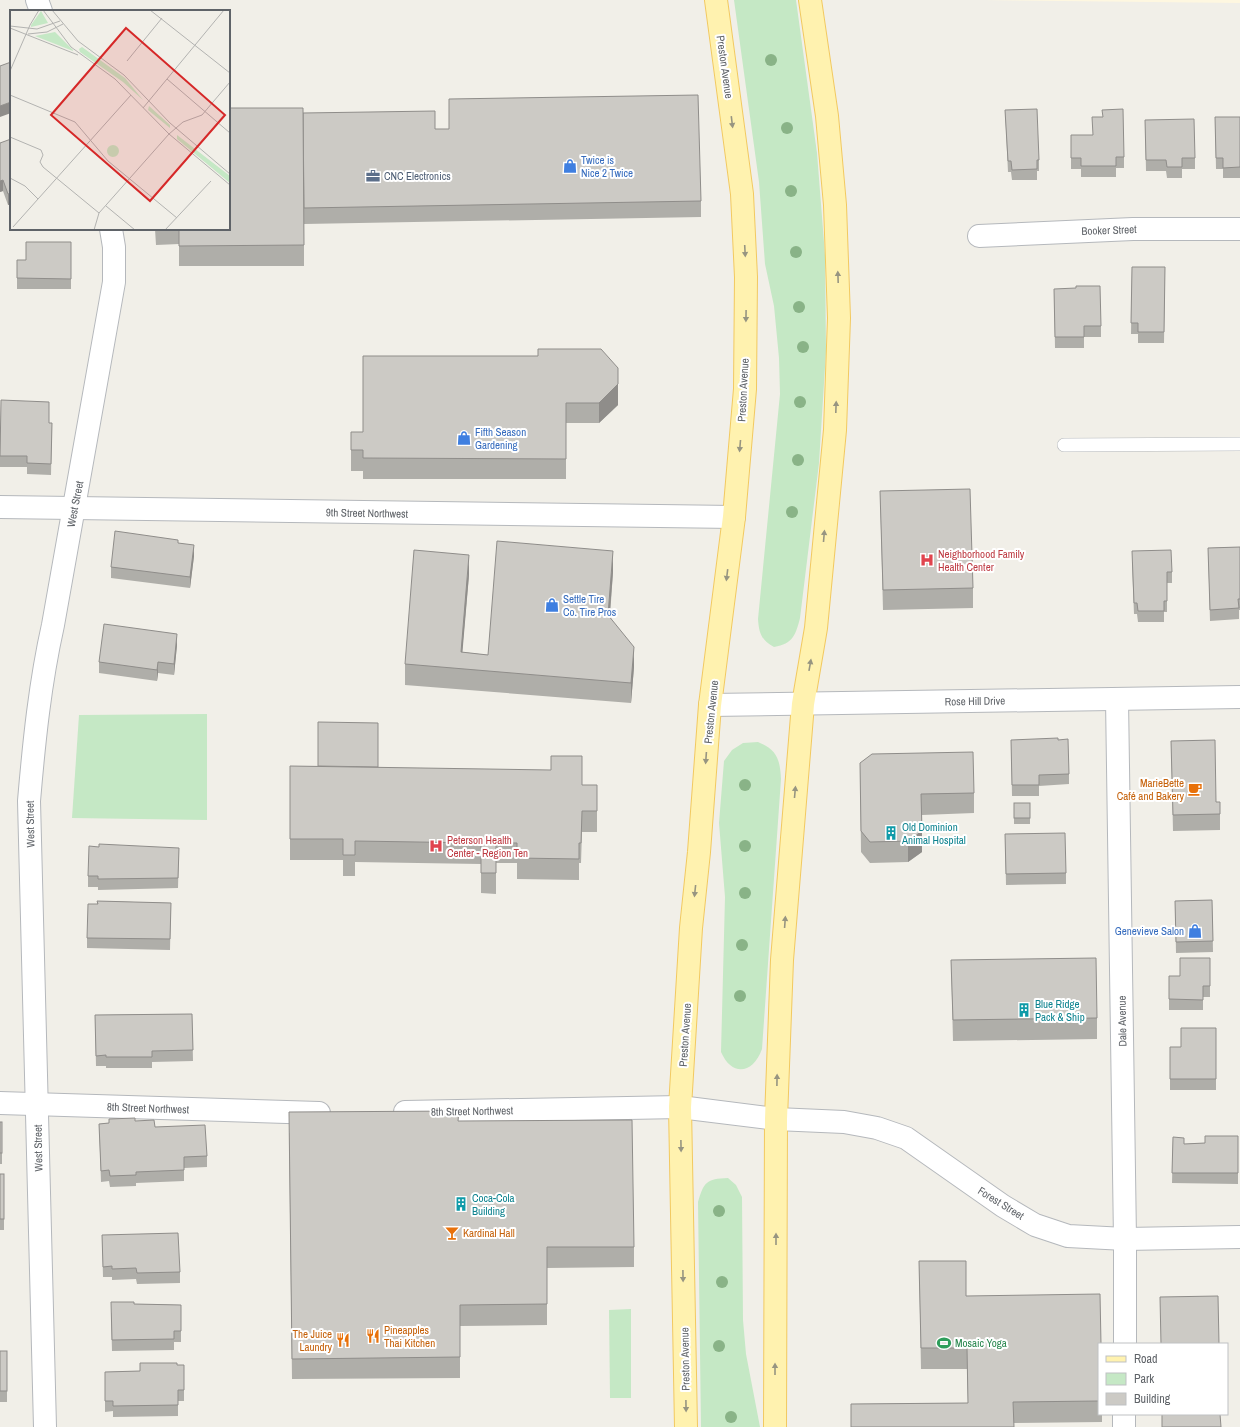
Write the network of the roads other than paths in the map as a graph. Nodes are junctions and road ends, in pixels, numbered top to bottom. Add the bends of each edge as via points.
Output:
1 (37, 0) edge
2 (716, 0) edge
3 (810, 0) edge
4 (41, 10) edge
5 (1240, 228) edge
6 (111, 230) edge
7 (979, 236) dead end
8 (1240, 444) edge
9 (1064, 445) dead end
10 (0, 507) edge
11 (74, 508) junction
12 (734, 518) junction
13 (1240, 697) edge
14 (1117, 699) junction
15 (803, 704) junction
16 (710, 705) junction
17 (0, 1103) edge
18 (37, 1104) junction
19 (680, 1107) junction
20 (385, 1112) edge
21 (338, 1114) edge
22 (776, 1119) junction
23 (1240, 1237) edge
24 (1125, 1240) junction
25 (1125, 1343) edge
26 (1124, 1415) edge
27 (45, 1427) edge
28 (686, 1427) edge
29 (775, 1427) edge
30 (1124, 1427) edge

1 - 4 street
2 -> 12 main road, Preston Avenue via 742,194 746,277 745,389
15 -> 3 main road via 816,628 835,430 839,318 835,205 827,116
5 - 7 street, Booker Street via 1133,229
6 - 11 street, West Street via 114,282
8 - 9 lane
10 - 11 street, 9th Street Northwest
11 - 12 street, 9th Street Northwest
11 - 18 street, West Street via 36,720 29,801
12 -> 16 main road, Preston Avenue
13 - 14 street, Rose Hill Drive
14 - 15 street, Rose Hill Drive
14 - 24 street, Dale Avenue
15 - 16 street, Rose Hill Drive
22 -> 15 main road via 782,960
16 -> 19 main road, Preston Avenue via 691,928
17 - 18 street, 8th Street Northwest
18 - 21 street, 8th Street Northwest
18 - 27 street, West Street
19 - 20 street, 8th Street Northwest
19 - 22 street, 8th Street Northwest
19 -> 28 main road, Preston Avenue
22 - 24 street, Forest Street via 844,1122 877,1128 906,1138 986,1195 1035,1225 1068,1236
29 -> 22 main road
23 - 24 street, Forest Street
24 - 25 street, Dale Avenue
26 - 30 street

